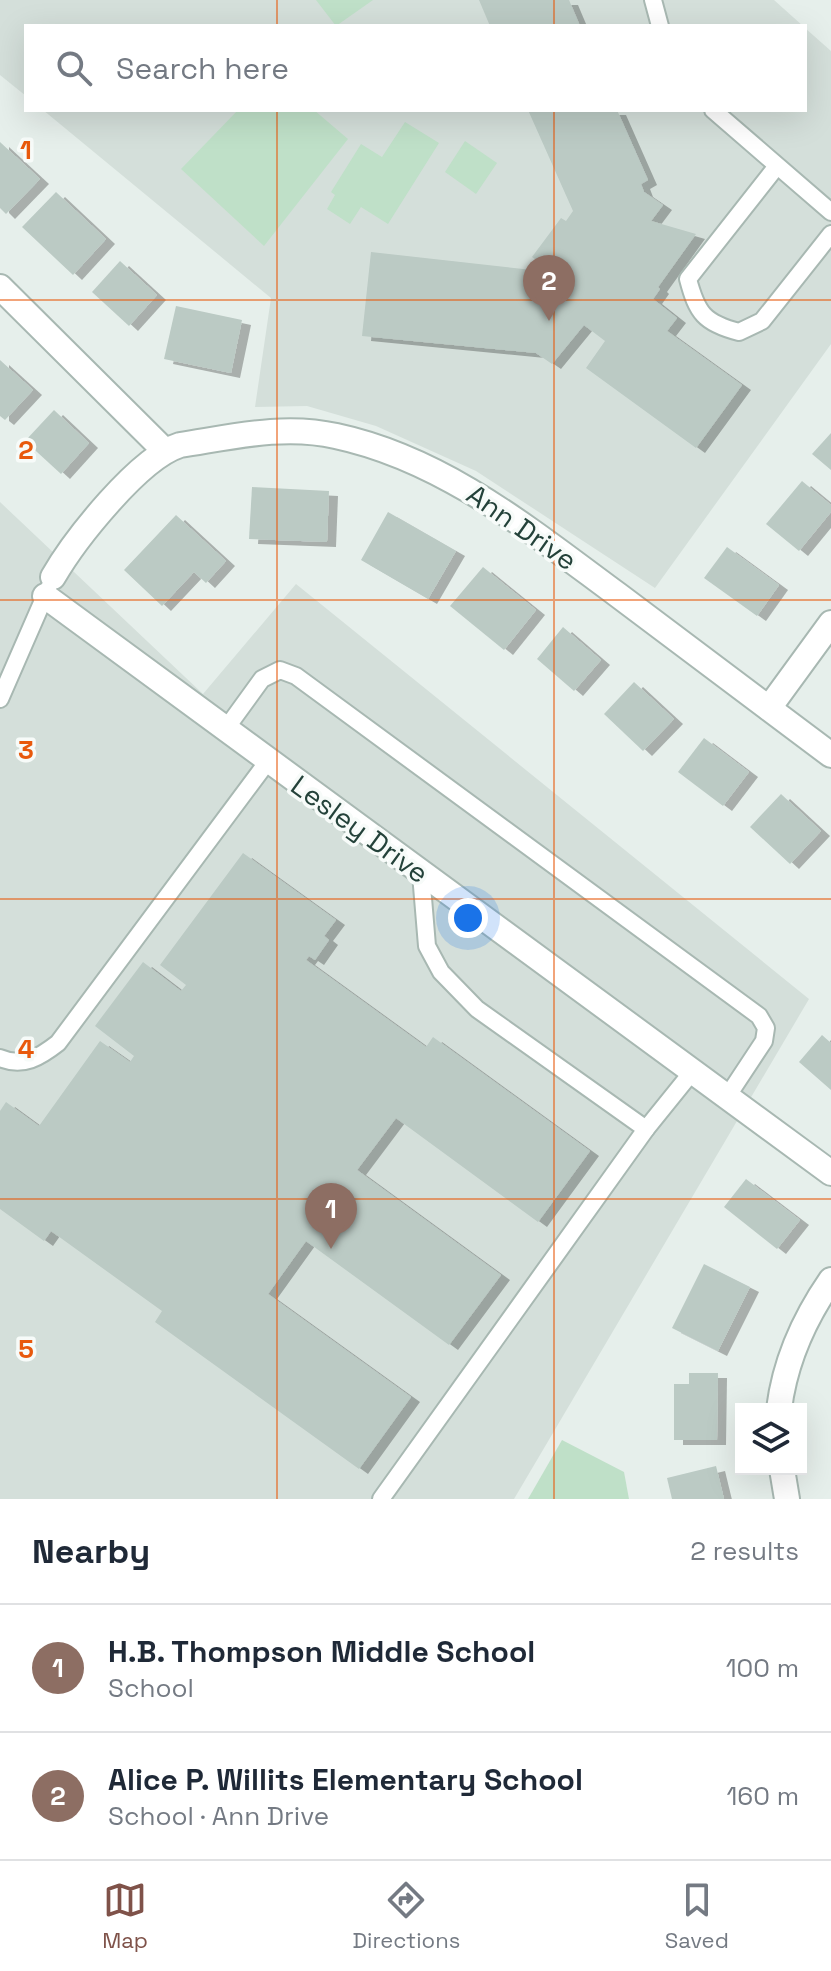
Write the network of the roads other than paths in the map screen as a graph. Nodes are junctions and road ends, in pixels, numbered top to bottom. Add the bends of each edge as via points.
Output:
1 (653, 0) edge
2 (659, 24) edge
3 (715, 112) edge
4 (777, 166) junction
5 (831, 212) edge
6 (831, 234) edge
7 (0, 287) edge
8 (164, 450) junction
9 (49, 587) junction
10 (831, 623) edge
11 (0, 699) edge
12 (769, 708) junction
13 (225, 730) junction
14 (831, 755) edge
15 (268, 761) junction
16 (421, 874) junction
17 (0, 1058) edge
18 (692, 1072) junction
19 (727, 1097) junction
20 (646, 1129) junction
21 (831, 1173) edge
22 (831, 1280) edge
23 (780, 1403) edge
24 (783, 1475) edge
25 (381, 1499) edge
26 (787, 1499) edge

1 - 2 lane
3 - 4 lane
4 - 5 lane
4 - 6 lane via 688,279 702,316 739,332 762,321
7 - 8 street
8 - 9 street via 100,511 68,551
8 - 12 street, Ann Drive via 285,429 336,436 405,456 465,486 527,528
9 - 11 lane
9 - 13 street, Lesley Drive
10 - 12 street
12 - 14 street, Ann Drive
13 - 15 street, Lesley Drive
13 - 19 lane via 262,679 280,670 296,676 759,1016 766,1028 764,1041
15 - 16 street, Lesley Drive
15 - 17 lane via 58,1043 26,1062
16 - 18 street, Lesley Drive
16 - 20 lane via 427,946 441,972 477,1009
18 - 19 street, Lesley Drive
18 - 20 lane
19 - 21 street, Lesley Drive
20 - 25 lane
22 - 23 street via 798,1336
24 - 26 street

